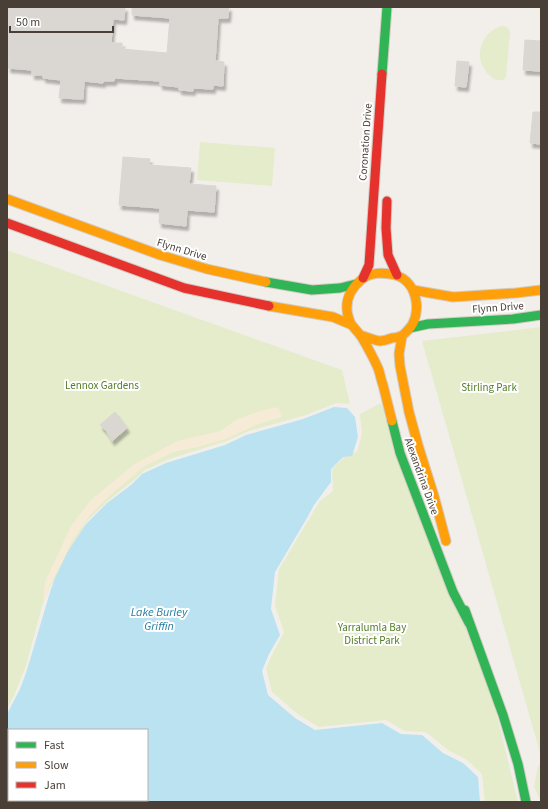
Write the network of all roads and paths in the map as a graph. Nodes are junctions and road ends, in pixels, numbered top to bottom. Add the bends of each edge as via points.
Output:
1 (387, 7) edge
2 (388, 191) dead end
3 (7, 199) edge
4 (7, 223) edge
5 (397, 275) junction
6 (360, 281) junction
7 (413, 290) junction
8 (541, 290) edge
9 (541, 315) edge
10 (352, 325) junction
11 (410, 328) junction
12 (360, 335) junction
13 (402, 336) junction
14 (448, 548) dead end
15 (454, 571) dead end
16 (469, 623) junction
17 (526, 802) edge

1 - 6 main road, Coronation Drive via 369,265
2 - 5 main road via 388,255
3 - 6 main road, Flynn Drive via 160,256 258,281 312,290 340,288
4 - 10 main road via 184,288 333,317
5 - 6 main road via 377,273
5 - 7 main road
6 - 10 main road via 350,293 347,303 347,313
7 - 8 main road, Flynn Drive via 453,296
7 - 11 main road via 417,308 415,320
9 - 11 main road, Flynn Drive via 428,324
10 - 12 main road
11 - 13 main road
12 - 13 main road via 382,341
12 - 16 main road, Alexandrina Drive via 379,370 400,453 453,592
13 - 14 main road, Alexandrina Drive via 400,366 409,412
15 - 16 main road, Alexandrina Drive
16 - 17 main road, Alexandrina Drive via 499,702 518,764

